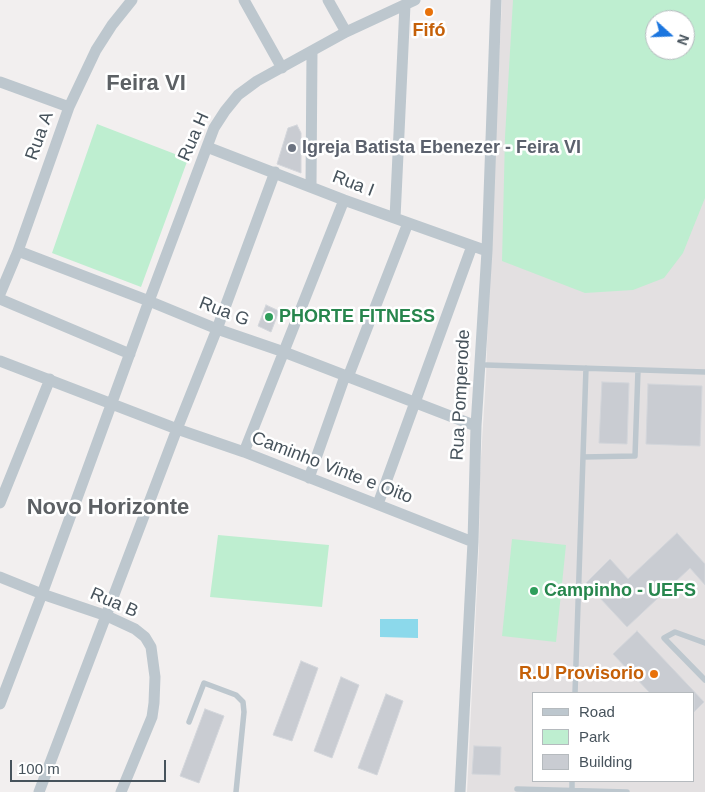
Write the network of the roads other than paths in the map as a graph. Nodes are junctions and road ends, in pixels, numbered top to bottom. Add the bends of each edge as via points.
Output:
1 (244, 0) edge
2 (328, 0) edge
3 (496, 0) edge
4 (128, 2) edge
5 (409, 2) edge
6 (346, 32) junction
7 (312, 51) junction
8 (282, 68) junction
9 (1, 85) edge
10 (69, 107) junction
11 (207, 147) junction
12 (275, 172) junction
13 (311, 186) junction
14 (344, 200) junction
15 (395, 218) junction
16 (408, 223) junction
17 (472, 246) junction
18 (18, 250) junction
19 (487, 250) junction
20 (0, 294) edge
21 (0, 299) edge
22 (149, 301) junction
23 (217, 330) junction
24 (284, 352) junction
25 (130, 354) junction
26 (0, 361) edge
27 (483, 365) junction
28 (586, 368) junction
29 (638, 370) junction
30 (705, 372) edge
31 (347, 376) junction
32 (50, 379) junction
33 (416, 403) junction
34 (111, 404) junction
35 (476, 426) junction
36 (177, 429) junction
37 (244, 452) junction
38 (583, 457) junction
39 (309, 478) junction
40 (0, 503) edge
41 (378, 504) junction
42 (473, 542) junction
43 (0, 577) edge
44 (42, 594) junction
45 (107, 616) junction
46 (705, 643) edge
47 (705, 680) edge
48 (575, 692) edge
49 (0, 704) edge
50 (188, 722) dead end
51 (572, 782) edge
52 (517, 789) dead end
53 (572, 790) junction
54 (39, 792) edge
55 (121, 792) edge
56 (236, 792) edge
57 (460, 792) edge
58 (627, 792) edge

1 - 8 street
2 - 6 street
3 - 19 street, Rua Pomperode
4 - 10 street, Rua A via 96,50
5 - 6 street, Rua H
5 - 15 street
6 - 7 street, Rua H
7 - 8 street, Rua H
7 - 13 street
8 - 11 street, Rua H via 238,95 224,111
9 - 10 street
10 - 18 street, Rua A
11 - 12 street, Rua I
11 - 22 street, Rua H
12 - 13 street, Rua I
12 - 23 street
13 - 14 street, Rua I
14 - 15 street, Rua I
14 - 24 street
15 - 16 street, Rua I
16 - 17 street, Rua I
16 - 31 street
17 - 19 street, Rua I
17 - 33 street
18 - 20 street, Rua A
18 - 22 street, Rua G
19 - 27 street, Rua Pomperode
21 - 25 street
22 - 23 street, Rua G
22 - 25 street, Rua H
23 - 24 street, Rua G
23 - 36 street
24 - 31 street, Rua G
24 - 37 street
25 - 34 street, Rua H
26 - 32 street, Caminho Vinte e Oito
27 - 28 lane
27 - 35 street, Rua Pomperode
28 - 29 lane
28 - 38 lane
29 - 30 lane
29 - 38 lane via 635,456
31 - 33 street, Rua G
31 - 39 street
32 - 34 street, Caminho Vinte e Oito
32 - 40 street
33 - 35 street, Rua G
33 - 41 street
34 - 36 street, Caminho Vinte e Oito
34 - 44 street, Rua H
35 - 42 street, Rua Pomperode
36 - 37 street, Caminho Vinte e Oito
36 - 45 street
37 - 39 street, Caminho Vinte e Oito
38 - 48 lane
39 - 41 street, Caminho Vinte e Oito
41 - 42 street, Caminho Vinte e Oito
42 - 57 street, Rua Pomperode
43 - 44 street, Rua B
44 - 45 street, Rua B
44 - 49 street, Rua H
45 - 54 street
45 - 55 street, Rua B via 145,637 151,647 155,677 152,717
46 - 47 lane via 675,632 664,638
50 - 56 lane via 204,683 236,695 243,702
51 - 53 lane
52 - 53 lane
53 - 58 lane

